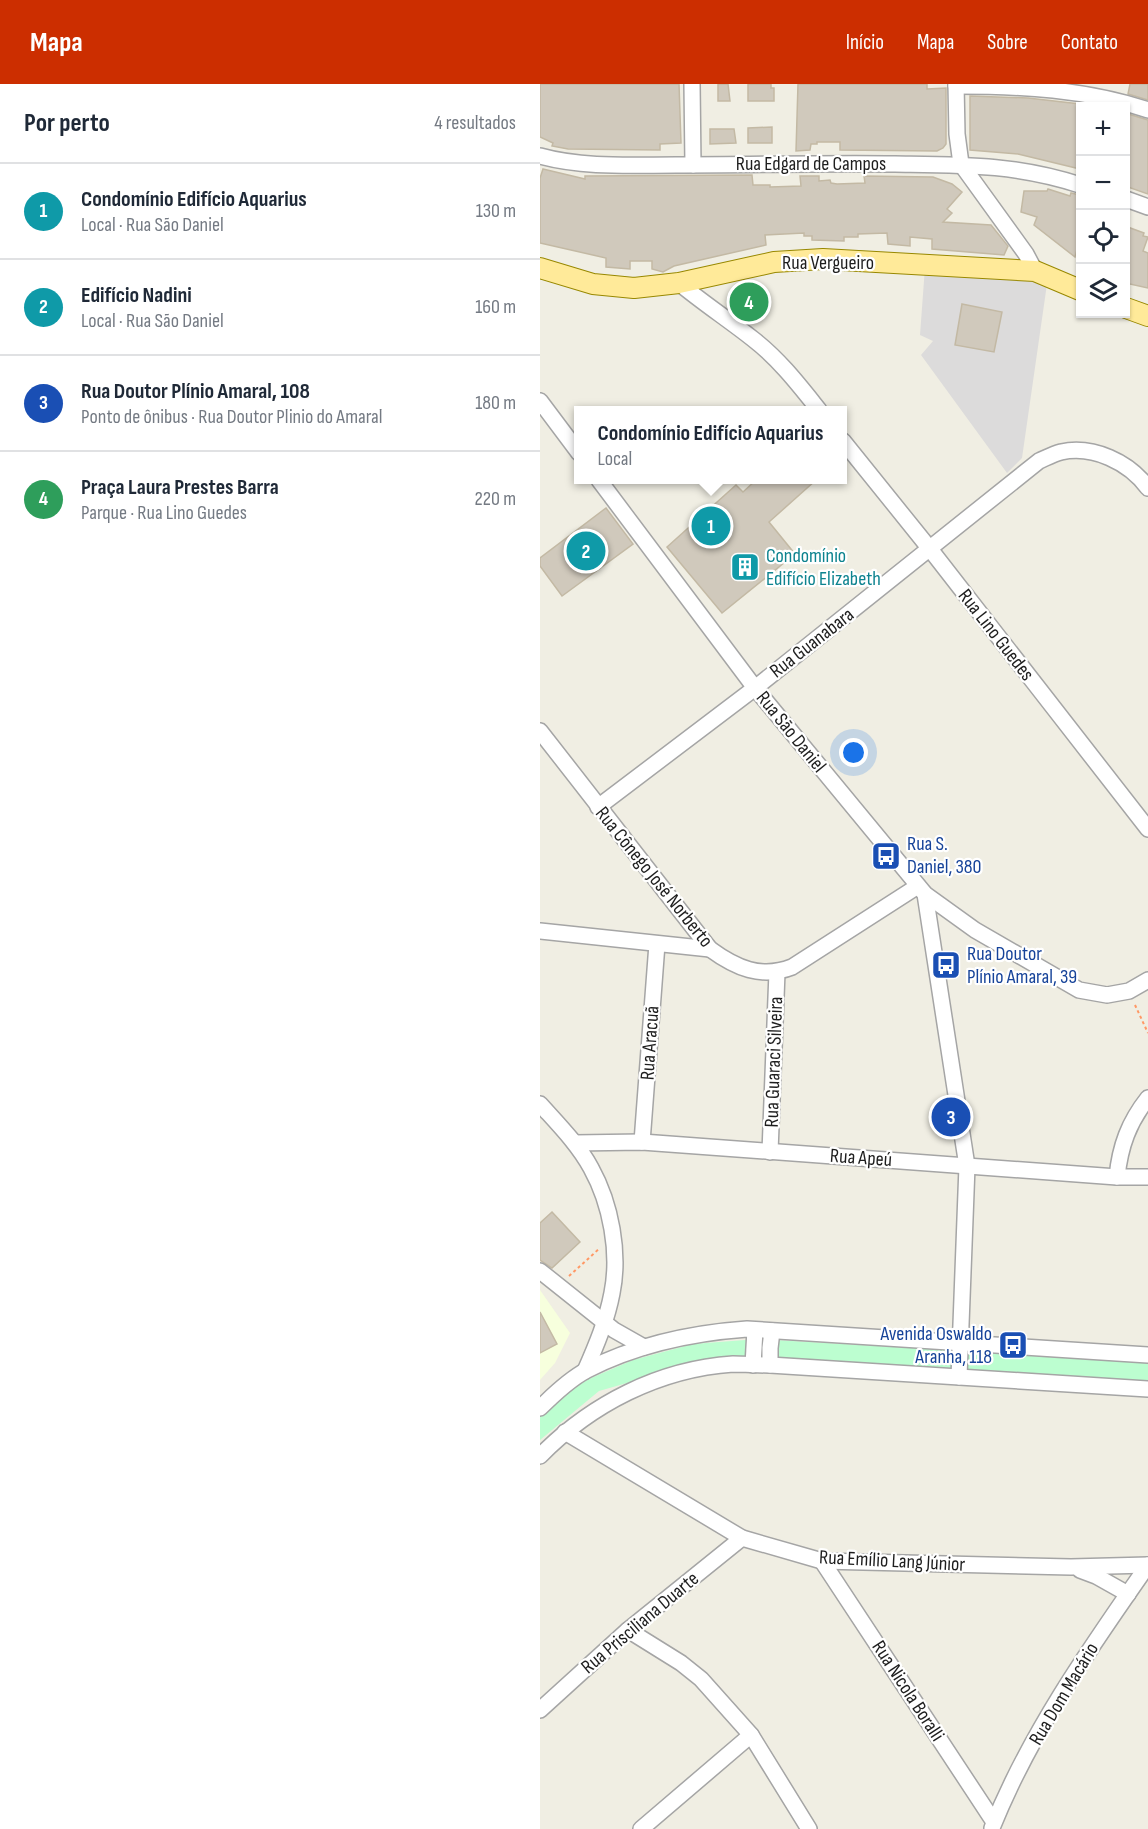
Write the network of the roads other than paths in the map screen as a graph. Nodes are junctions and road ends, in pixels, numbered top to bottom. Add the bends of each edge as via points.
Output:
1 (692, 84) edge
2 (956, 85) edge
3 (1148, 110) edge
4 (540, 156) edge
5 (961, 164) junction
6 (693, 165) junction
7 (1076, 184) edge
8 (1130, 201) edge
9 (1148, 207) edge
10 (540, 268) edge
11 (1035, 271) junction
12 (679, 283) junction
13 (1076, 288) edge
14 (1130, 310) edge
15 (1148, 316) edge
16 (540, 400) edge
17 (815, 406) edge
18 (574, 446) edge
19 (847, 446) edge
20 (602, 484) edge
21 (1148, 488) edge
22 (930, 549) junction
23 (755, 688) junction
24 (540, 731) edge
25 (598, 807) junction
26 (1148, 829) edge
27 (921, 890) junction
28 (540, 931) edge
29 (657, 944) junction
30 (710, 949) junction
31 (777, 972) junction
32 (1148, 980) edge
33 (1148, 1098) edge
34 (540, 1104) edge
35 (642, 1142) junction
36 (575, 1143) junction
37 (770, 1152) junction
38 (967, 1166) junction
39 (1148, 1176) edge
40 (1117, 1177) junction
41 (540, 1271) edge
42 (605, 1321) junction
43 (755, 1330) junction
44 (772, 1331) junction
45 (960, 1343) junction
46 (644, 1347) junction
47 (1148, 1355) edge
48 (753, 1365) junction
49 (770, 1365) junction
50 (585, 1371) junction
51 (959, 1377) junction
52 (1148, 1389) edge
53 (540, 1408) edge
54 (565, 1432) junction
55 (540, 1456) edge
56 (742, 1538) junction
57 (822, 1561) junction
58 (1148, 1565) edge
59 (1071, 1567) junction
60 (1128, 1594) junction
61 (628, 1630) junction
62 (540, 1710) edge
63 (751, 1735) junction
64 (993, 1826) edge
65 (641, 1829) edge
66 (808, 1829) edge

1 - 6 street
2 - 3 street via 1037,87
2 - 5 street
4 - 6 street, Rua Edgard de Campos via 579,162
5 - 6 street, Rua Edgard de Campos
5 - 7 street, Rua Edgard de Campos via 1023,170
5 - 11 street
8 - 9 street
10 - 12 main road, Rua Vergueiro via 592,284 634,288
11 - 12 main road, Rua Vergueiro via 823,259 774,262
11 - 13 main road, Rua Vergueiro
12 - 17 street via 773,356
14 - 15 main road
16 - 18 street
19 - 22 street, Rua Lino Guedes
20 - 23 street, Rua São Daniel
21 - 22 street, Rua Guanabara via 1126,466 1106,456 1076,450 1060,452 1039,461
22 - 23 street, Rua Guanabara
22 - 26 street, Rua Lino Guedes
23 - 25 street, Rua Guanabara
23 - 27 street, Rua São Daniel
24 - 25 street, Rua Cônego José Norberto
25 - 30 street, Rua Cônego José Norberto
27 - 31 street
27 - 32 street via 975,930 1079,990 1107,995 1130,991
27 - 38 street
28 - 29 street
29 - 30 street
29 - 35 street, Rua Aracuã
30 - 31 street, Rua Cônego José Norberto via 738,966
31 - 37 street, Rua Guaraci Silveira
33 - 40 street via 1123,1140
34 - 36 street
35 - 36 street, Rua Apeú
35 - 37 street, Rua Apeú
36 - 42 street via 592,1168 610,1222 615,1260
37 - 38 street, Rua Apeú
38 - 40 street, Rua Apeú
38 - 45 street
39 - 40 street, Rua Apeú
41 - 42 street
42 - 46 street
42 - 50 street
43 - 44 street
43 - 46 street via 694,1334
43 - 48 street
44 - 45 street
44 - 49 street
45 - 47 street
45 - 51 street
46 - 50 street
48 - 49 street
48 - 54 street via 690,1371 646,1383
49 - 51 street
50 - 53 street
51 - 52 street
54 - 55 street
54 - 56 street, Rua Emílio Lang Júnior
56 - 57 street, Rua Emílio Lang Júnior
56 - 61 street, Rua Prisciliana Duarte
57 - 59 street, Rua Emílio Lang Júnior
57 - 64 street, Rua Nicola Boralli
58 - 59 street, Rua Emílio Lang Júnior
58 - 60 street, Rua Dom Macário
59 - 60 street, Rua Emílio Lang Júnior
60 - 64 street, Rua Dom Macário via 1056,1702
61 - 62 street, Rua Prisciliana Duarte
61 - 63 street via 701,1679
63 - 65 street
63 - 66 street

